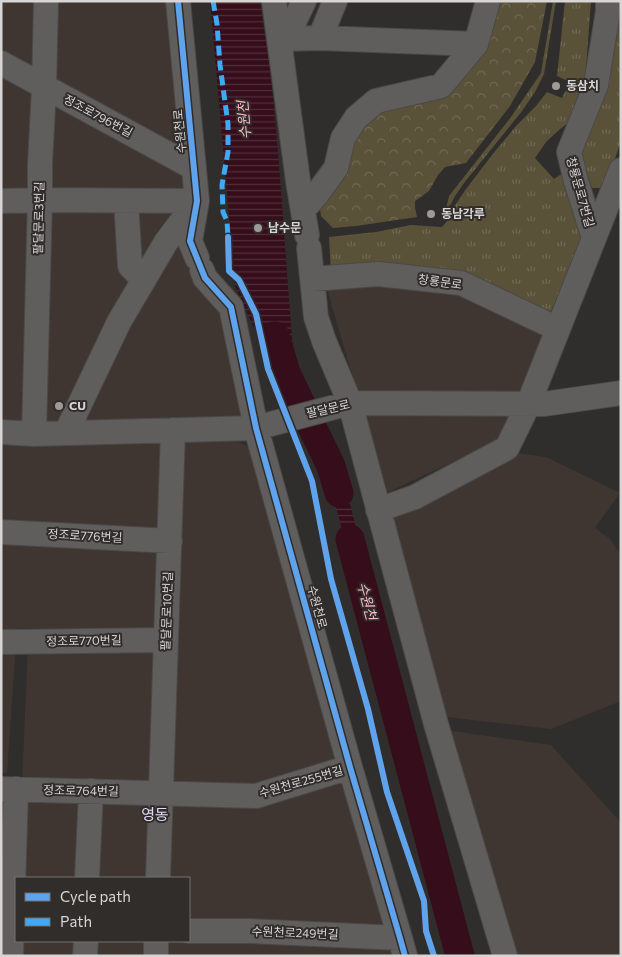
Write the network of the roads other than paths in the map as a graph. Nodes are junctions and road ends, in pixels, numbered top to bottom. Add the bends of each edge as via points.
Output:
1 (46, 1) edge
2 (178, 1) edge
3 (274, 1) edge
4 (304, 1) edge
5 (335, 1) edge
6 (488, 1) edge
7 (608, 1) edge
8 (320, 38) junction
9 (279, 39) junction
10 (476, 44) junction
11 (1, 63) edge
12 (44, 88) junction
13 (194, 168) junction
14 (621, 170) edge
15 (40, 200) junction
16 (1, 201) edge
17 (126, 201) junction
18 (197, 201) junction
19 (303, 210) junction
20 (594, 238) junction
21 (312, 279) junction
22 (144, 280) junction
23 (558, 329) junction
24 (621, 393) edge
25 (346, 404) junction
26 (528, 404) junction
27 (263, 426) junction
28 (173, 430) junction
29 (1, 432) edge
30 (66, 433) junction
31 (34, 434) junction
32 (378, 510) junction
33 (1, 532) edge
34 (170, 540) junction
35 (166, 640) junction
36 (1, 642) edge
37 (350, 767) junction
38 (9, 789) edge
39 (91, 791) junction
40 (161, 792) junction
41 (88, 877) edge
42 (158, 877) edge
43 (10, 929) edge
44 (190, 931) edge
45 (86, 942) edge
46 (156, 942) edge
47 (403, 947) edge
48 (11, 956) edge
49 (86, 956) edge
50 (156, 956) edge
51 (506, 956) edge

1 - 12 street, 팔달문로3번길
2 - 13 street, 수원천로
3 - 9 street
4 - 9 street
5 - 8 street
6 - 10 street
7 - 20 street, 창룡문로7번길 via 596,85 569,152
8 - 9 street
8 - 10 street
9 - 19 street
10 - 19 street via 441,86 376,101 356,118 343,138 336,168
11 - 12 street, 정조로796번길
12 - 13 street, 정조로796번길
12 - 15 street, 팔달문로3번길
13 - 18 street, 수원천로
14 - 20 street
15 - 16 street
15 - 17 street
15 - 31 street, 팔달문로3번길
17 - 18 street
17 - 22 street via 130,266
18 - 22 street via 166,242
18 - 27 street, 수원천로 via 190,241 205,278 231,307
19 - 21 street
20 - 23 street
21 - 23 street, 창룡문로 via 378,274 461,283
21 - 25 street via 316,317
22 - 30 street via 119,322
23 - 26 street
24 - 26 street, 팔달문로
25 - 26 street, 팔달문로
25 - 27 street, 팔달문로
25 - 32 street
26 - 32 street via 506,448 415,497
27 - 28 street, 팔달문로
27 - 37 street, 수원천로
28 - 30 street, 팔달문로
28 - 34 street, 팔달문로10번길
29 - 31 street, 팔달문로
30 - 31 street, 팔달문로
32 - 51 street via 436,724
33 - 34 street, 정조로776번길
34 - 35 street, 팔달문로10번길
35 - 36 street, 정조로770번길
35 - 40 street, 팔달문로10번길
37 - 40 street, 수원천로255번길 via 256,796
37 - 47 street, 수원천로
38 - 39 street, 정조로764번길
38 - 43 street
39 - 40 street, 정조로764번길
39 - 41 street
40 - 42 street, 팔달문로10번길
43 - 48 street
44 - 47 street, 수원천로249번길 via 250,931
45 - 49 street
46 - 50 street

